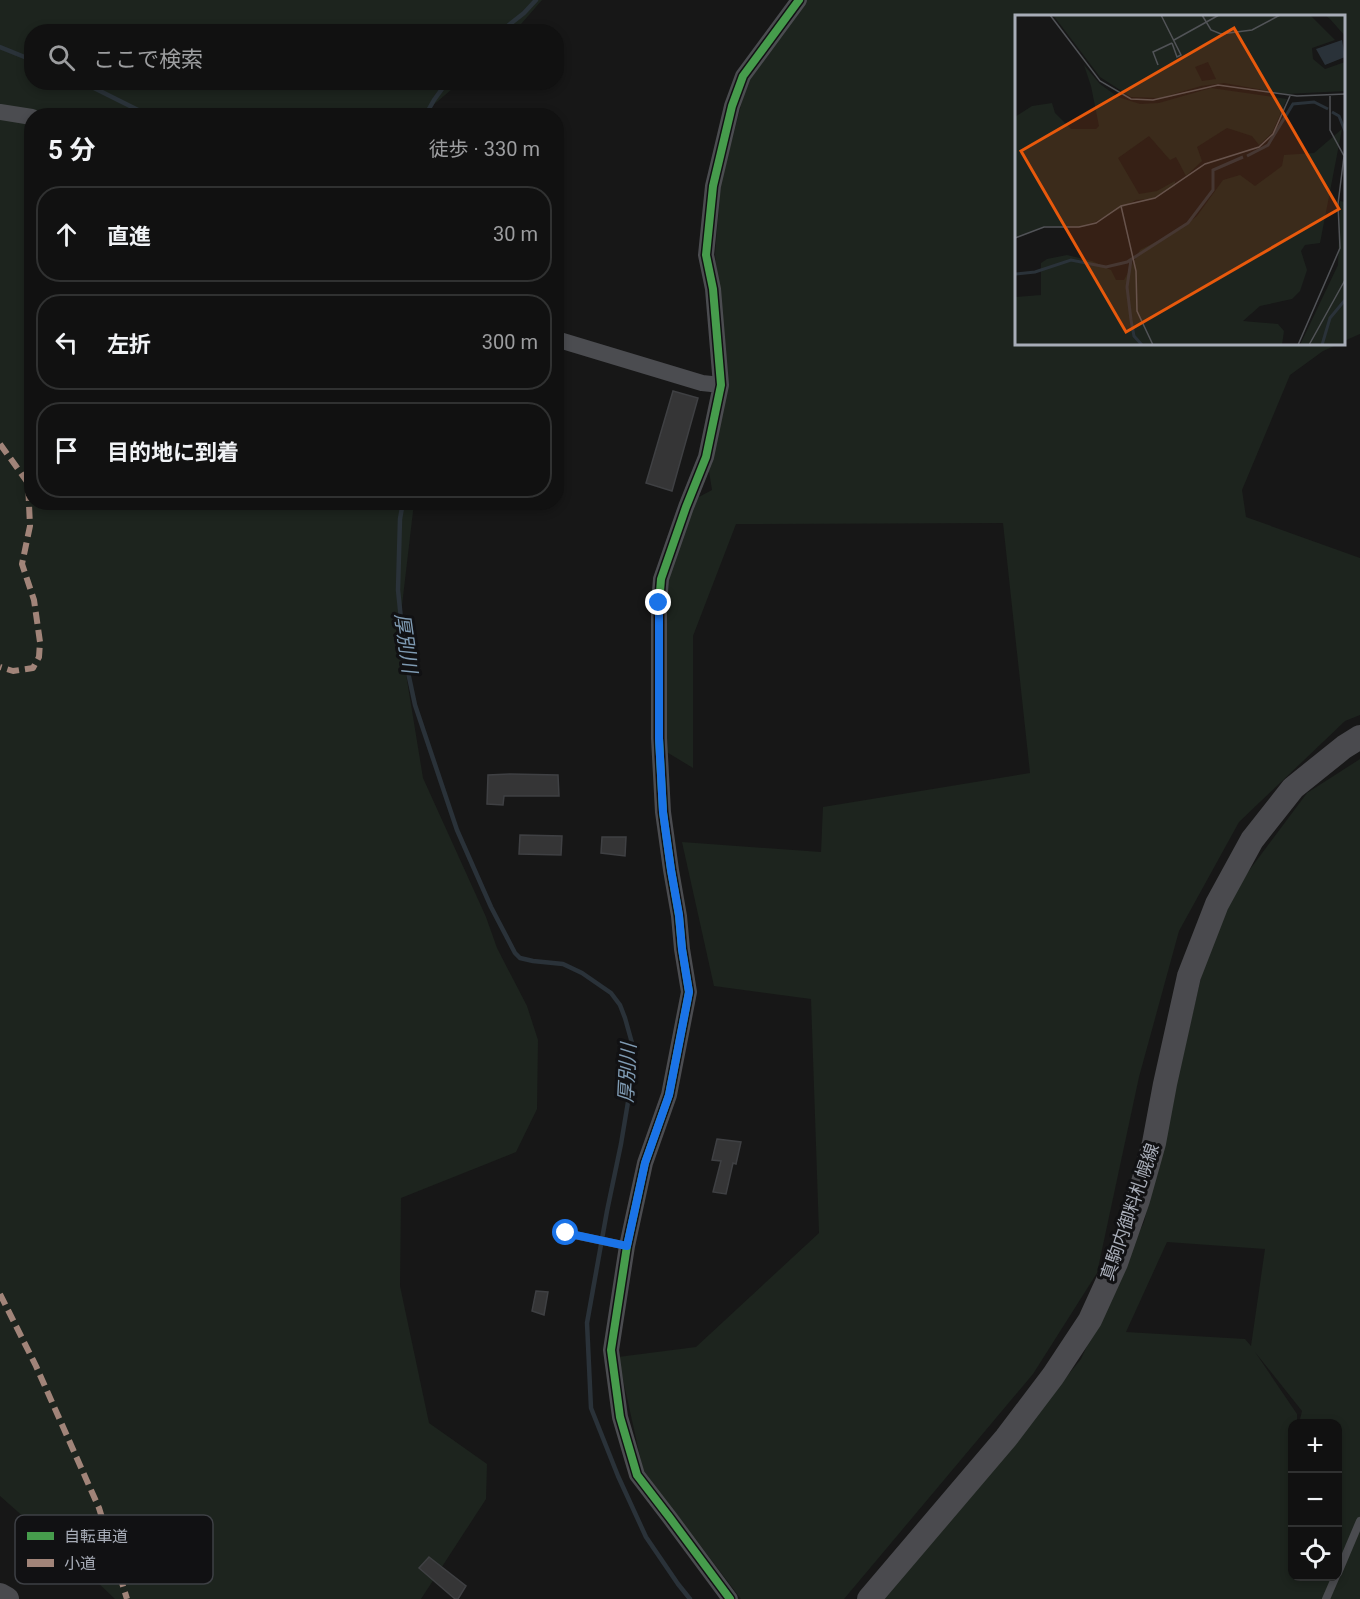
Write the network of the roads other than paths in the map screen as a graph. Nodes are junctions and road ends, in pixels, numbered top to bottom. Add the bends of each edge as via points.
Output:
1 (799, 0) edge
2 (0, 112) edge
3 (24, 116) edge
4 (564, 341) edge
5 (721, 385) junction
6 (1360, 737) edge
7 (566, 1233) dead end
8 (622, 1245) junction
9 (1360, 1521) edge
10 (1342, 1563) edge
11 (1334, 1581) edge
12 (0, 1595) edge
13 (7, 1599) edge
14 (730, 1599) edge
15 (869, 1599) edge
16 (1326, 1599) edge

1 - 5 street via 743,76 713,186 706,255 713,288
2 - 3 street
4 - 5 street via 702,383
5 - 8 street via 706,457 661,579 659,603 663,801 689,992 669,1095
6 - 15 main road, 真駒内御料札幌線 via 1293,788 1252,840 1217,904 1189,976 1138,1200 1090,1320 1006,1438
7 - 8 lane
8 - 14 street via 611,1350 620,1417 637,1475
9 - 10 lane
11 - 16 lane
12 - 13 main road

